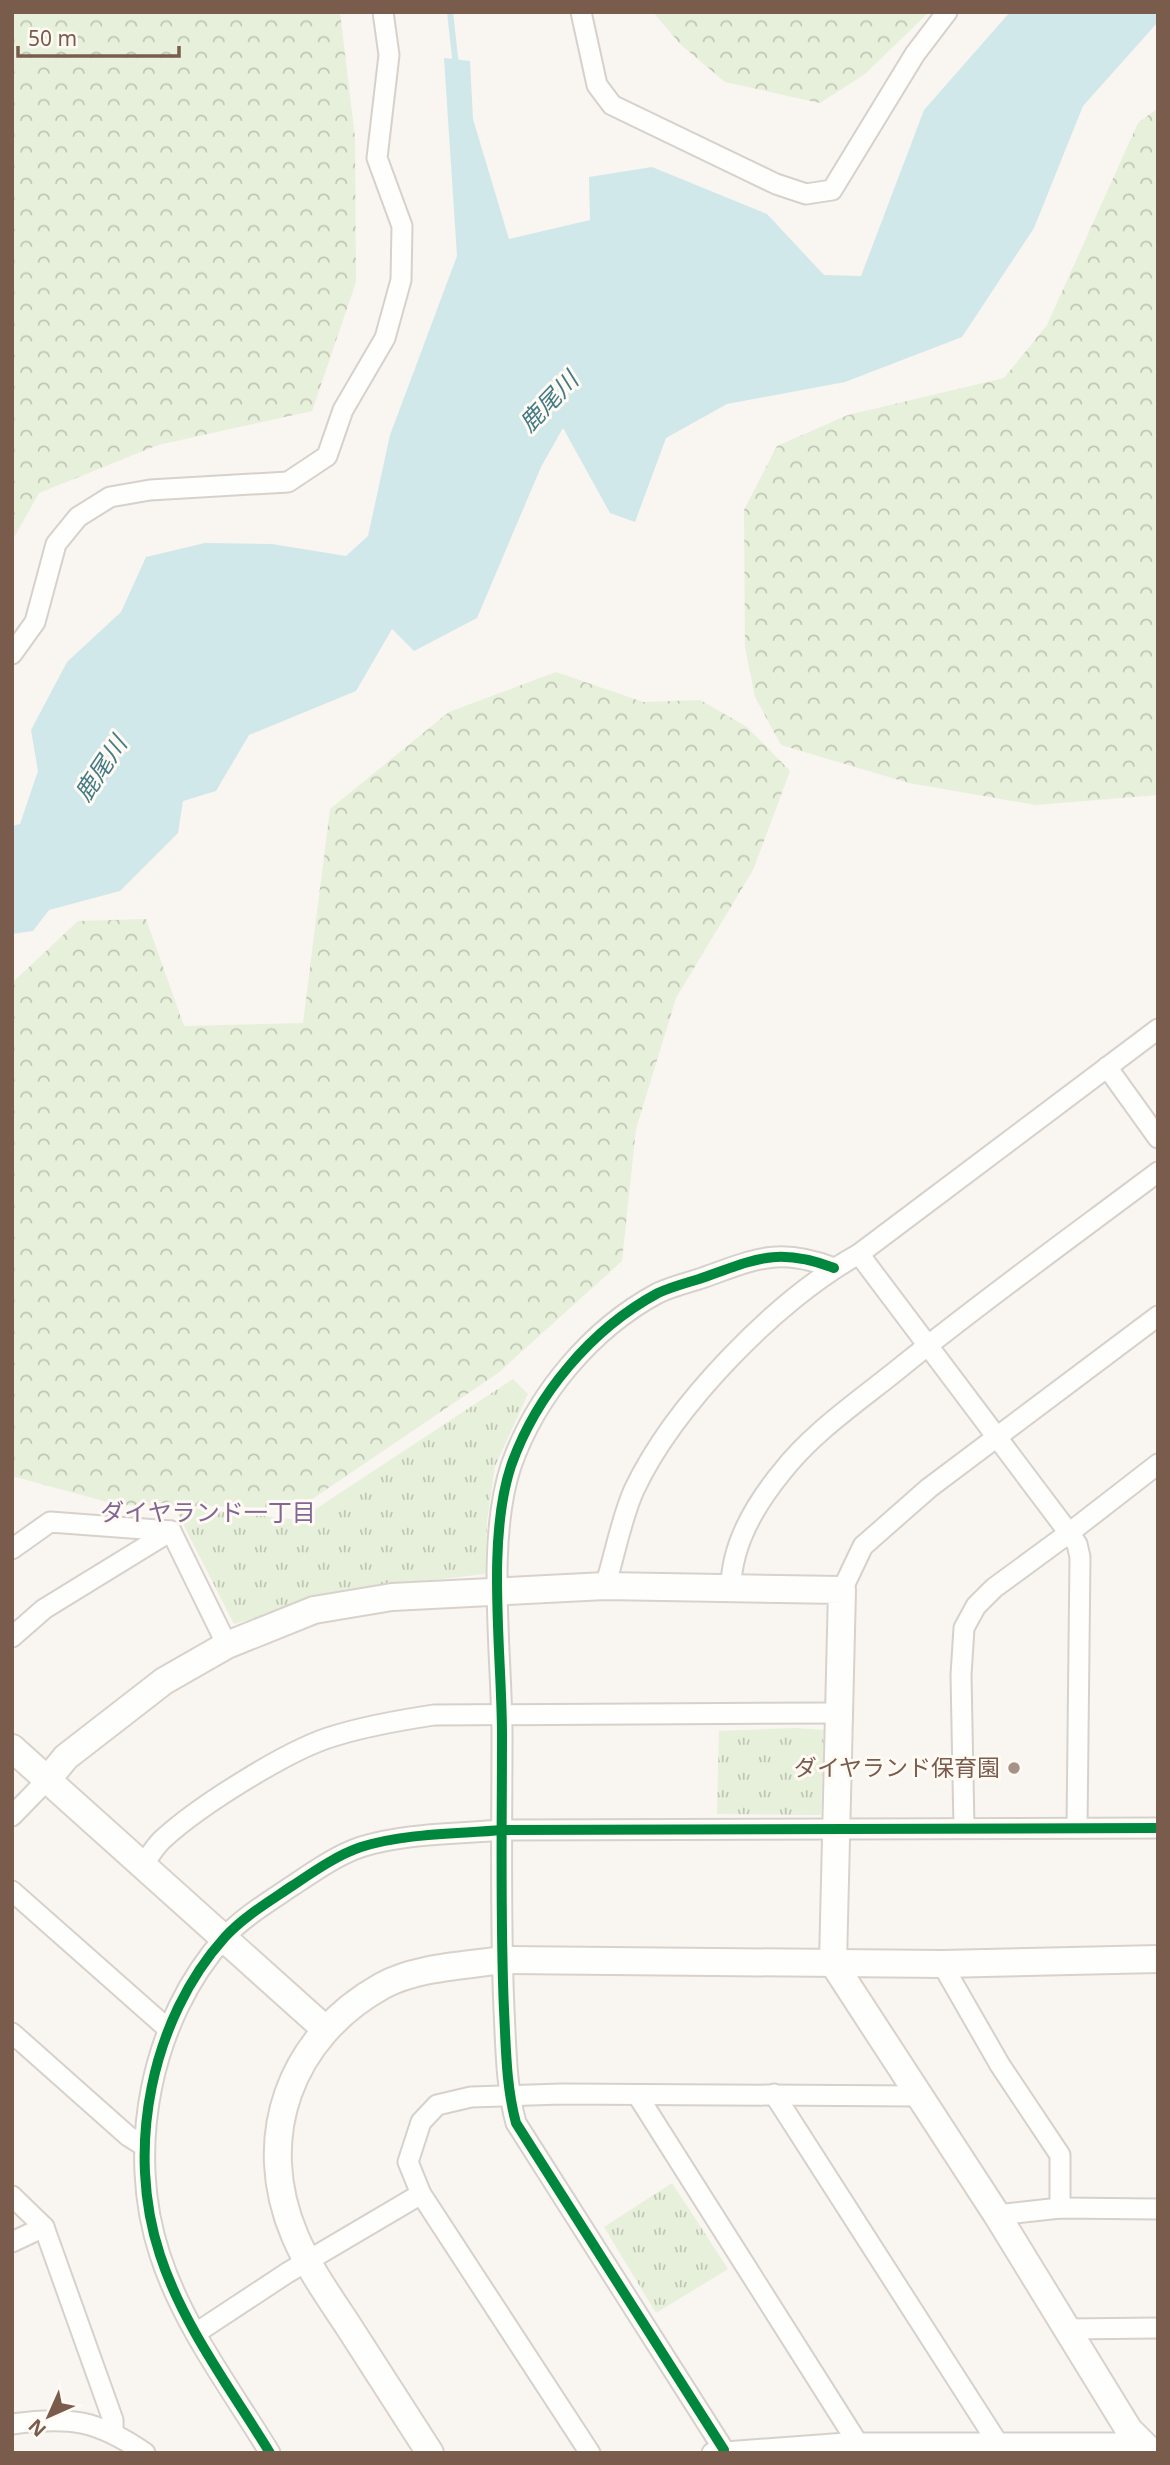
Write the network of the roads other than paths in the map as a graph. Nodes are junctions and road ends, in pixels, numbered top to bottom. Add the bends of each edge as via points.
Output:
1 (383, 12) edge
2 (581, 12) edge
3 (947, 12) edge
4 (12, 654) edge
5 (1158, 1029) edge
6 (1107, 1067) junction
7 (1158, 1138) edge
8 (1158, 1172) edge
9 (859, 1254) junction
10 (834, 1268) junction
11 (1158, 1316) edge
12 (929, 1344) junction
13 (997, 1434) junction
14 (1158, 1464) edge
15 (172, 1531) junction
16 (1069, 1533) junction
17 (12, 1549) edge
18 (606, 1586) junction
19 (731, 1588) junction
20 (842, 1590) junction
21 (498, 1592) junction
22 (12, 1637) edge
23 (227, 1645) junction
24 (836, 1713) junction
25 (502, 1715) junction
26 (12, 1748) edge
27 (48, 1779) junction
28 (12, 1816) edge
29 (964, 1828) junction
30 (1077, 1828) junction
31 (1158, 1828) edge
32 (502, 1830) junction
33 (835, 1831) junction
34 (143, 1864) junction
35 (12, 1891) edge
36 (225, 1937) junction
37 (1158, 1959) edge
38 (502, 1960) junction
39 (833, 1963) junction
40 (942, 1964) junction
41 (167, 2028) junction
42 (325, 2029) junction
43 (12, 2033) edge
44 (774, 2094) junction
45 (638, 2096) junction
46 (919, 2096) junction
47 (509, 2098) junction
48 (144, 2146) junction
49 (421, 2194) junction
50 (12, 2196) edge
51 (1060, 2208) junction
52 (1158, 2209) edge
53 (997, 2215) junction
54 (44, 2227) junction
55 (12, 2242) edge
56 (306, 2262) junction
57 (1158, 2328) edge
58 (1066, 2329) junction
59 (196, 2333) junction
60 (12, 2424) edge
61 (113, 2431) junction
62 (999, 2445) junction
63 (1153, 2448) edge
64 (862, 2449) edge
65 (718, 2452) edge
66 (145, 2453) edge
67 (270, 2453) edge
68 (430, 2453) edge
69 (590, 2453) edge

1 - 4 street via 389,55 377,158 402,226 401,280 385,338 343,411 327,456 288,482 150,490 110,498 78,517 56,544 35,622
2 - 3 street via 597,85 612,106 806,194 832,190 915,54
5 - 6 street
6 - 7 street
6 - 9 street
8 - 12 street
9 - 10 street
9 - 12 street
10 - 18 street via 713,1376 657,1450 634,1491
10 - 21 street via 804,1257 765,1256 659,1293 608,1328 544,1399 511,1467 501,1510
11 - 13 street
12 - 13 street
12 - 19 street via 824,1428 782,1471 742,1537 731,1570
13 - 16 street
13 - 20 street via 863,1546
14 - 16 street
15 - 17 street via 50,1522
15 - 22 street via 44,1609
15 - 23 street
16 - 29 street via 994,1588 976,1606 964,1628
16 - 30 street via 1080,1557
18 - 19 street
18 - 21 street
19 - 20 street
20 - 24 street
21 - 23 street via 392,1597 314,1610
21 - 25 street
23 - 27 street via 133,1704 66,1757
24 - 25 street
24 - 33 street
25 - 32 street
25 - 34 street via 434,1715 331,1736 290,1755 201,1810 161,1840
26 - 27 street
27 - 28 street
27 - 34 street
29 - 30 street
29 - 33 street
30 - 31 street
32 - 33 street
32 - 36 street via 360,1847 309,1874
32 - 38 street
33 - 39 street
34 - 36 street
35 - 41 street
36 - 41 street
36 - 42 street
37 - 40 street
38 - 39 street
38 - 42 street via 442,1969 384,1985
38 - 47 street
39 - 40 street
39 - 46 street
40 - 51 street via 1000,2065 1060,2155
41 - 48 street
42 - 56 street via 291,2080 280,2120 278,2146 285,2206
43 - 48 street
44 - 45 street
44 - 46 street
44 - 62 street
45 - 47 street
45 - 64 street
46 - 53 street
47 - 49 street via 471,2097 437,2105 421,2122 408,2162
47 - 65 street via 516,2123
48 - 59 street via 159,2253
49 - 56 street
49 - 69 street
50 - 54 street
51 - 52 street
51 - 53 street
53 - 58 street
54 - 55 street
54 - 61 street via 113,2420
56 - 59 street
56 - 68 street
57 - 58 street
58 - 63 street via 1129,2430
59 - 67 street
60 - 61 street via 55,2418
61 - 66 street
62 - 63 street via 1109,2443
62 - 64 street
64 - 65 street

